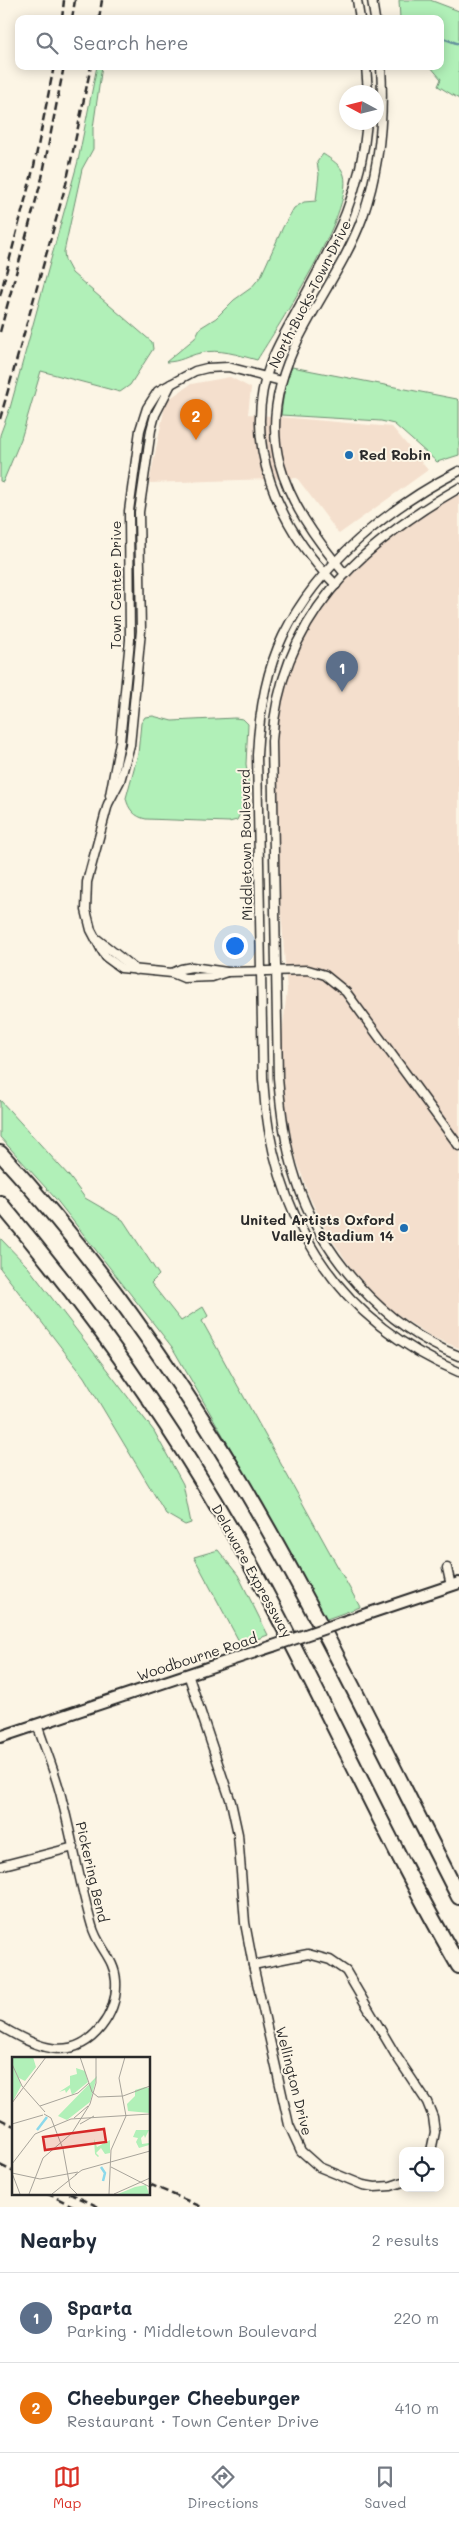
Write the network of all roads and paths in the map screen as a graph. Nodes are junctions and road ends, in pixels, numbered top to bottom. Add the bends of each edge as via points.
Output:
1 (357, 0) edge
2 (372, 0) edge
3 (359, 15) edge
4 (374, 15) edge
5 (366, 70) edge
6 (381, 70) edge
7 (367, 85) edge
8 (367, 130) edge
9 (266, 377) junction
10 (281, 380) junction
11 (459, 471) edge
12 (459, 488) edge
13 (336, 563) junction
14 (345, 574) junction
15 (325, 575) junction
16 (336, 585) junction
17 (262, 970) junction
18 (277, 970) junction
19 (459, 1146) edge
20 (0, 1153) edge
21 (0, 1203) edge
22 (0, 1218) edge
23 (69, 1288) junction
24 (459, 1356) edge
25 (459, 1372) edge
26 (447, 1568) dead end
27 (455, 1584) edge
28 (188, 1674) junction
29 (37, 1724) junction
30 (0, 1736) edge
31 (74, 1848) junction
32 (0, 1866) edge
33 (459, 1897) edge
34 (252, 1965) junction
35 (459, 1966) edge
36 (0, 2026) edge
37 (432, 2147) edge
38 (399, 2183) edge

1 - 3 street
2 - 4 street
5 - 7 street
6 - 10 street, North Bucks Town Drive via 383,113 371,192 351,243 298,339
8 - 9 street, North Bucks Town Drive via 360,172 344,224 281,339
9 - 10 street, Town Center Drive
9 - 15 street, North Bucks Town Drive via 260,428 267,476 287,520
9 - 17 street, Town Center Drive via 216,366 194,371 171,384 155,415 138,529 141,631 128,756 120,781 110,797 86,891 87,918 94,936 106,957 116,965 128,970 172,974 192,967 227,972
10 - 13 street, North Bucks Town Drive via 275,432 282,474 302,519
11 - 13 street, Middletown Boulevard via 396,510
12 - 14 street, Middletown Boulevard via 401,523
13 - 14 street, North Bucks Town Drive
13 - 15 street, Middletown Boulevard
14 - 16 street, Middletown Boulevard
15 - 16 street, North Bucks Town Drive
15 - 17 street, Middletown Boulevard via 283,636 269,673 260,718 257,755
16 - 18 street, Middletown Boulevard via 315,610 292,650 280,687 273,728
17 - 18 street, Town Center Drive
17 - 25 street, Middletown Boulevard via 263,1079 267,1124 281,1182 296,1220 322,1265 350,1298 388,1332 416,1351
18 - 19 street, Town Center Drive via 308,970 325,975 340,985
18 - 24 street, Middletown Boulevard via 280,1109 290,1158 308,1209 335,1256 364,1290 409,1328
20 - 33 highway via 127,1310 235,1472 302,1592
21 - 23 highway, Delaware Expressway
22 - 23 highway
23 - 35 highway, Delaware Expressway via 144,1391 237,1540
26 - 27 street
27 - 28 main road, Woodbourne Road, bridge
28 - 29 main road, Woodbourne Road
28 - 34 street, Wellington Drive via 231,1802 238,1834 244,1923
29 - 30 main road, Woodbourne Road
29 - 31 street, Pickering Bend via 62,1798
31 - 32 street
31 - 36 street, Pickering Bend via 92,1927 115,1975 116,1994 112,2012 88,2040 64,2049 37,2046
34 - 37 street via 308,1954 330,1960 346,1971 427,2102 435,2132
34 - 38 street, Wellington Drive via 289,2125 301,2151 320,2167 363,2185 375,2187

